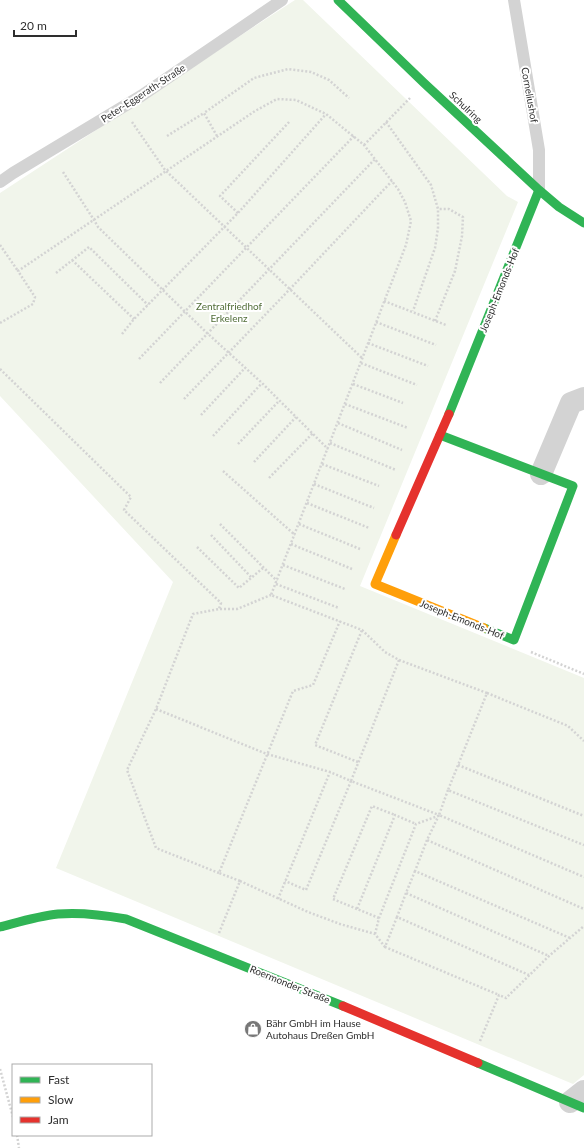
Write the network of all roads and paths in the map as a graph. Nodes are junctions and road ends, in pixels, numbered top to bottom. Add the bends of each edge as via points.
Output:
1 (282, 0) edge
2 (338, 0) edge
3 (514, 0) edge
4 (424, 83) junction
5 (349, 98) dead end
6 (204, 113) junction
7 (326, 114) junction
8 (290, 121) dead end
9 (132, 122) dead end
10 (386, 122) junction
11 (167, 136) dead end
12 (217, 136) junction
13 (354, 136) junction
14 (364, 145) junction
15 (375, 159) junction
16 (165, 170) junction
17 (63, 172) dead end
18 (392, 181) junction
19 (0, 182) edge
20 (539, 190) junction
21 (438, 209) junction
22 (238, 213) junction
23 (94, 220) junction
24 (584, 223) edge
25 (224, 226) junction
26 (0, 245) edge
27 (245, 247) junction
28 (72, 260) junction
29 (269, 269) junction
30 (18, 271) junction
31 (56, 273) dead end
32 (163, 289) junction
33 (290, 289) junction
34 (384, 301) junction
35 (148, 305) junction
36 (184, 311) junction
37 (413, 312) junction
38 (134, 319) junction
39 (434, 321) junction
40 (376, 322) junction
41 (0, 323) edge
42 (446, 325) dead end
43 (207, 333) junction
44 (122, 334) dead end
45 (368, 342) junction
46 (436, 345) dead end
47 (228, 352) junction
48 (362, 358) junction
49 (139, 359) dead end
50 (361, 363) junction
51 (428, 366) dead end
52 (245, 368) junction
53 (0, 369) edge
54 (160, 383) dead end
55 (262, 383) junction
56 (353, 384) junction
57 (417, 385) dead end
58 (584, 398) edge
59 (184, 399) dead end
60 (279, 401) junction
61 (402, 403) dead end
62 (345, 404) junction
63 (201, 415) dead end
64 (296, 417) junction
65 (338, 423) junction
66 (408, 428) dead end
67 (313, 433) junction
68 (440, 435) junction
69 (212, 436) dead end
70 (238, 444) dead end
71 (330, 444) junction
72 (328, 449) junction
73 (402, 450) dead end
74 (254, 462) dead end
75 (322, 464) junction
76 (396, 470) dead end
77 (223, 471) dead end
78 (541, 474) junction
79 (269, 478) dead end
80 (314, 484) junction
81 (379, 486) dead end
82 (307, 503) junction
83 (374, 508) dead end
84 (220, 524) dead end
85 (299, 524) junction
86 (369, 528) dead end
87 (211, 535) dead end
88 (295, 535) junction
89 (291, 544) junction
90 (197, 547) dead end
91 (360, 548) dead end
92 (283, 565) junction
93 (263, 568) junction
94 (352, 569) dead end
95 (252, 578) junction
96 (276, 583) junction
97 (345, 589) dead end
98 (271, 595) junction
99 (338, 608) dead end
100 (219, 609) junction
101 (340, 621) junction
102 (362, 630) junction
103 (514, 640) junction
104 (399, 660) junction
105 (584, 674) edge
106 (487, 693) junction
107 (156, 709) junction
108 (584, 741) edge
109 (267, 754) junction
110 (358, 762) junction
111 (458, 764) junction
112 (330, 772) junction
113 (351, 781) junction
114 (448, 790) junction
115 (395, 815) junction
116 (439, 816) junction
117 (584, 816) edge
118 (416, 824) junction
119 (427, 840) junction
120 (584, 845) edge
121 (414, 870) junction
122 (219, 873) junction
123 (584, 877) edge
124 (240, 881) junction
125 (286, 881) junction
126 (406, 892) junction
127 (278, 899) junction
128 (357, 909) junction
129 (584, 909) edge
130 (397, 917) junction
131 (379, 918) junction
132 (584, 926) edge
133 (0, 927) edge
134 (375, 934) junction
135 (570, 938) junction
136 (385, 947) junction
137 (211, 952) junction
138 (549, 956) junction
139 (529, 975) junction
140 (499, 994) junction
141 (479, 1041) dead end
142 (0, 1069) edge
143 (579, 1100) edge
144 (12, 1113) edge
145 (17, 1136) edge
146 (20, 1148) edge

1 - 19 lane, Peter-Eggerath-Straße via 141,96
2 - 4 street, Schulring
3 - 20 lane, Corneliushof via 539,150
4 - 10 path
4 - 20 street, Schulring
5 - 6 path via 329,80 311,72 288,69 254,78
6 - 11 path
6 - 12 path
7 - 12 path via 296,100 277,99 255,110
7 - 13 path
7 - 22 path
8 - 22 path via 220,196
9 - 16 path
10 - 14 path
10 - 21 path via 431,185
12 - 16 path
13 - 14 path
13 - 27 path
14 - 15 path
15 - 18 path
15 - 29 path
16 - 23 path
16 - 25 path
17 - 23 path
18 - 33 path
18 - 34 path via 406,202 411,221 406,245
20 - 24 street, Schulring
20 - 68 street, Joseph-Emonds-Hof
21 - 37 path via 435,248
21 - 39 path via 449,209 463,217 455,271
22 - 25 path
23 - 30 path
23 - 32 path via 98,228
25 - 27 path
25 - 32 path
26 - 30 path
27 - 29 path
27 - 36 path
28 - 31 path
28 - 35 path via 89,247
28 - 38 path
29 - 33 path
29 - 43 path
30 - 41 path via 35,296 33,304
32 - 35 path
32 - 36 path
33 - 47 path
33 - 48 path
34 - 37 path
34 - 40 path
35 - 38 path
36 - 43 path
36 - 49 path
37 - 39 path
38 - 44 path
39 - 42 path
40 - 45 path
40 - 46 path
43 - 47 path
43 - 54 path
45 - 48 path
45 - 51 path
47 - 52 path
47 - 59 path
48 - 50 path
50 - 56 path
50 - 57 path
52 - 55 path
52 - 63 path
53 - 100 path via 131,497 124,510 221,603
55 - 60 path
55 - 69 path
56 - 61 path
56 - 62 path
58 - 78 street via 571,403
60 - 64 path
60 - 70 path
62 - 65 path
62 - 66 path
64 - 67 path
64 - 74 path
65 - 71 path
65 - 73 path
67 - 72 path
67 - 79 path
68 - 78 street, Joseph-Emonds-Hof
68 - 103 street, Joseph-Emonds-Hof via 375,584
71 - 72 path
71 - 76 path
72 - 75 path
75 - 80 path
75 - 81 path
77 - 88 path
78 - 103 street, Joseph-Emonds-Hof via 573,486
80 - 82 path
80 - 83 path
82 - 85 path
82 - 86 path
84 - 93 path
85 - 88 path
85 - 91 path
87 - 95 path
88 - 89 path
89 - 92 path
89 - 94 path
90 - 95 path via 239,588
92 - 96 path
92 - 97 path
93 - 95 path
93 - 96 path
96 - 98 path
96 - 99 path
98 - 100 path via 237,609
98 - 101 path
100 - 107 path via 193,614
101 - 102 path
101 - 109 path via 313,685 293,691
102 - 104 path via 385,652
102 - 110 path via 315,745
103 - 105 path via 522,648
104 - 106 path
104 - 110 path
106 - 108 path via 568,726
106 - 111 path
107 - 109 path
107 - 122 path via 127,770 156,848
109 - 112 path
109 - 122 path
110 - 113 path
111 - 114 path
111 - 117 path
112 - 113 path
112 - 125 path
113 - 116 path
113 - 125 path via 306,890
114 - 116 path
114 - 120 path
115 - 118 path
115 - 128 path
115 - 128 path via 372,806 363,827 334,899
116 - 118 path
116 - 119 path
116 - 123 path
118 - 131 path
119 - 121 path
119 - 129 path
121 - 126 path
121 - 135 path
122 - 124 path
124 - 127 path
124 - 137 path
125 - 127 path
126 - 130 path
126 - 138 path
127 - 134 path via 340,924
128 - 131 path
130 - 136 path
130 - 139 path
131 - 134 path
132 - 135 path
133 - 137 street, Roermonder Straße via 58,914 96,914 126,918
134 - 136 path
135 - 138 path
136 - 140 path
137 - 143 street, Roermonder Straße
138 - 139 path
139 - 140 path via 506,998
140 - 141 path
142 - 144 path
145 - 146 path

